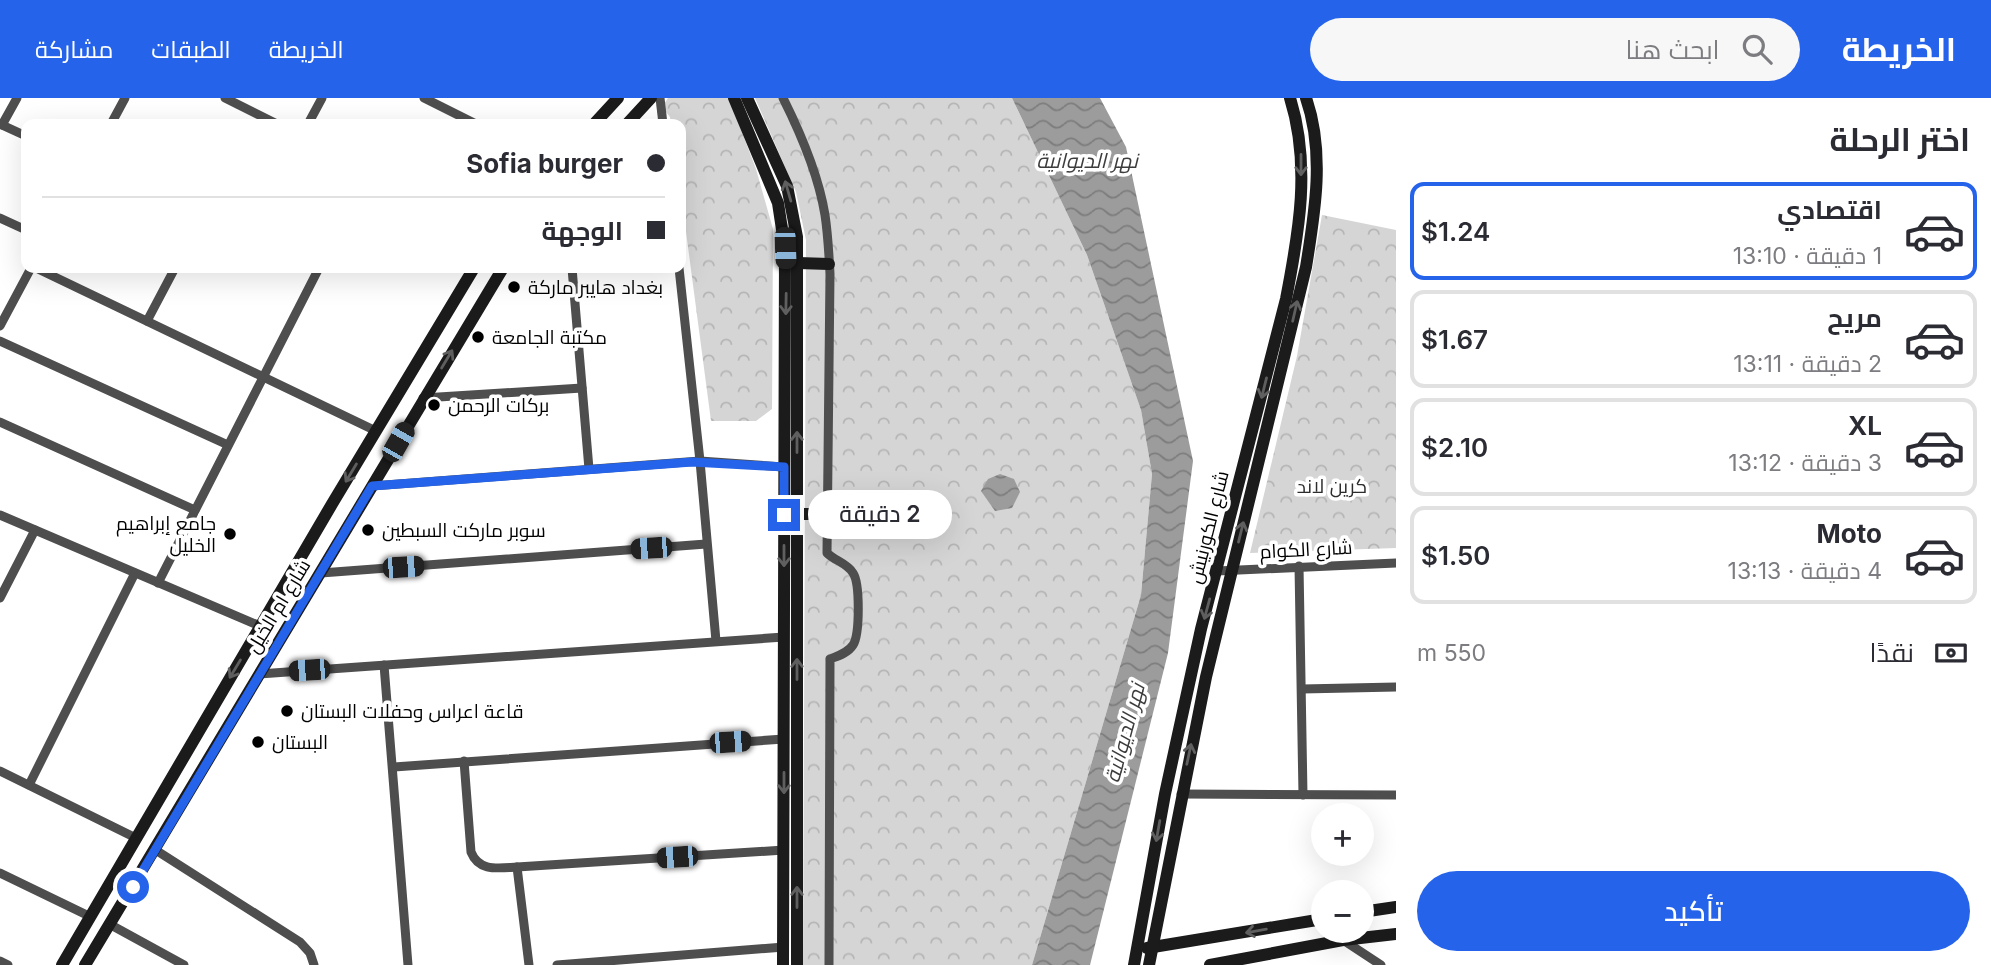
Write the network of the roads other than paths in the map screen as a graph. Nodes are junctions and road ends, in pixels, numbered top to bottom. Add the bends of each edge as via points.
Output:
1 (17, 98) edge
2 (125, 98) edge
3 (227, 98) edge
4 (322, 98) edge
5 (424, 98) edge
6 (618, 98) edge
7 (651, 98) edge
8 (660, 98) edge
9 (734, 98) edge
10 (747, 98) edge
11 (783, 98) edge
12 (1290, 98) edge
13 (1306, 98) edge
14 (255, 113) junction
15 (114, 119) edge
16 (252, 119) edge
17 (267, 119) edge
18 (311, 119) edge
19 (466, 119) edge
20 (599, 119) edge
21 (632, 119) edge
22 (662, 119) edge
23 (1, 125) edge
24 (21, 134) edge
25 (0, 218) edge
26 (21, 228) edge
27 (798, 263) junction
28 (829, 264) junction
29 (31, 273) edge
30 (45, 273) edge
31 (172, 273) edge
32 (316, 273) edge
33 (471, 273) edge
34 (500, 273) edge
35 (572, 273) edge
36 (679, 273) edge
37 (1, 321) edge
38 (148, 321) junction
39 (0, 341) edge
40 (263, 377) junction
41 (582, 388) junction
42 (423, 398) junction
43 (0, 422) edge
44 (376, 431) junction
45 (229, 445) junction
46 (700, 461) junction
47 (784, 467) junction
48 (589, 469) junction
49 (372, 486) junction
50 (195, 510) junction
51 (797, 514) junction
52 (826, 514) junction
53 (0, 515) edge
54 (35, 530) junction
55 (706, 544) junction
56 (1396, 563) edge
57 (1299, 566) junction
58 (1232, 570) junction
59 (1217, 571) junction
60 (135, 573) junction
61 (321, 573) junction
62 (159, 583) junction
63 (0, 598) edge
64 (260, 626) junction
65 (784, 637) junction
66 (716, 641) junction
67 (384, 665) junction
68 (259, 674) junction
69 (1396, 687) edge
70 (1302, 689) junction
71 (784, 738) junction
72 (464, 761) junction
73 (394, 767) junction
74 (0, 771) edge
75 (29, 785) junction
76 (1181, 794) junction
77 (1303, 795) junction
78 (1396, 795) edge
79 (136, 838) junction
80 (155, 849) junction
81 (783, 850) junction
82 (517, 867) junction
83 (0, 873) edge
84 (1396, 907) edge
85 (1374, 910) edge
86 (91, 917) junction
87 (1311, 921) edge
88 (111, 925) junction
89 (1396, 934) edge
90 (1374, 936) edge
91 (1329, 943) edge
92 (1348, 943) edge
93 (74, 947) junction
94 (783, 947) junction
95 (1138, 947) junction
96 (1152, 948) junction
97 (0, 961) edge
98 (88, 961) edge
99 (1237, 963) edge
100 (8, 965) edge
101 (62, 965) edge
102 (184, 965) edge
103 (314, 965) edge
104 (408, 965) edge
105 (529, 965) edge
106 (557, 965) edge
107 (783, 965) edge
108 (797, 965) edge
109 (829, 965) edge
110 (1134, 965) edge
111 (1149, 965) edge
112 (1210, 965) edge
113 (1381, 965) edge

1 - 23 street
2 - 15 street
3 - 14 street
4 - 18 street
5 - 19 street
6 - 20 main road
7 - 21 main road
8 - 22 street
9 -> 47 main road via 778,203 785,248
27 -> 10 main road via 787,186
11 - 28 street via 824,212
12 -> 59 main road, شارع الكورنيش via 1302,162 1300,223 1286,299
58 -> 13 main road, شارع الكورنيش via 1306,267 1317,144
14 - 16 street
14 - 17 street
23 - 24 street
25 - 26 street
27 - 28 main road
51 -> 27 main road
28 - 52 street
29 - 37 street
30 - 38 street
31 - 38 street
32 - 40 street
33 - 44 main road, شارع ام الخيل
42 -> 34 main road, شارع ام الخيل
35 - 41 street
36 - 46 street
38 - 40 street
39 - 45 street
40 - 44 street
40 - 45 street
41 - 42 street
41 - 48 street
42 - 49 main road, شارع ام الخيل
43 - 50 street
44 -> 64 main road, شارع ام الخيل
45 - 50 street
46 - 47 street
46 - 48 street
46 - 55 street
47 -> 65 main road
48 - 49 street
49 - 61 main road, شارع ام الخيل
50 - 62 street
51 - 52 main road
108 -> 51 main road
52 - 109 street via 827,553 852,570 858,590 853,646 830,659
53 - 54 street
54 - 60 street
54 - 63 street
55 - 61 street
55 - 66 street
56 - 57 street, شارع الكوام
57 - 58 street, شارع الكوام
57 - 70 street
58 - 59 street, شارع الكوام
76 -> 58 main road, شارع الكورنيش
59 -> 95 main road, شارع الكورنيش via 1165,793
60 - 62 street
60 - 75 street
61 - 68 main road, شارع ام الخيل
62 - 64 street
64 -> 79 main road, شارع ام الخيل
65 - 66 street
65 - 71 main road
66 - 67 street
67 - 68 street
67 - 73 street
68 - 80 main road, شارع ام الخيل
69 - 70 street
70 - 77 street
71 - 72 street
71 -> 81 main road
72 - 73 street
72 - 82 street via 472,857 484,867
73 - 104 street
74 - 75 street
75 - 79 street
76 - 77 street
76 - 96 main road, شارع الكورنيش
77 - 78 street
79 - 86 main road, شارع ام الخيل
80 - 88 main road, شارع ام الخيل
80 - 103 street via 300,942
81 - 82 street
81 - 94 main road
82 - 105 street
83 - 86 street
84 - 85 main road
86 - 93 main road, شارع ام الخيل
87 -> 96 main road
88 - 98 main road, شارع ام الخيل
88 - 102 street
89 - 90 main road
91 - 99 main road
92 - 113 street
93 - 98 main road
93 - 101 main road, شارع ام الخيل
94 - 106 street
94 - 107 main road
95 - 96 main road
95 - 110 main road, شارع الكورنيش
96 - 111 main road, شارع الكورنيش
97 - 100 street
99 - 112 main road

